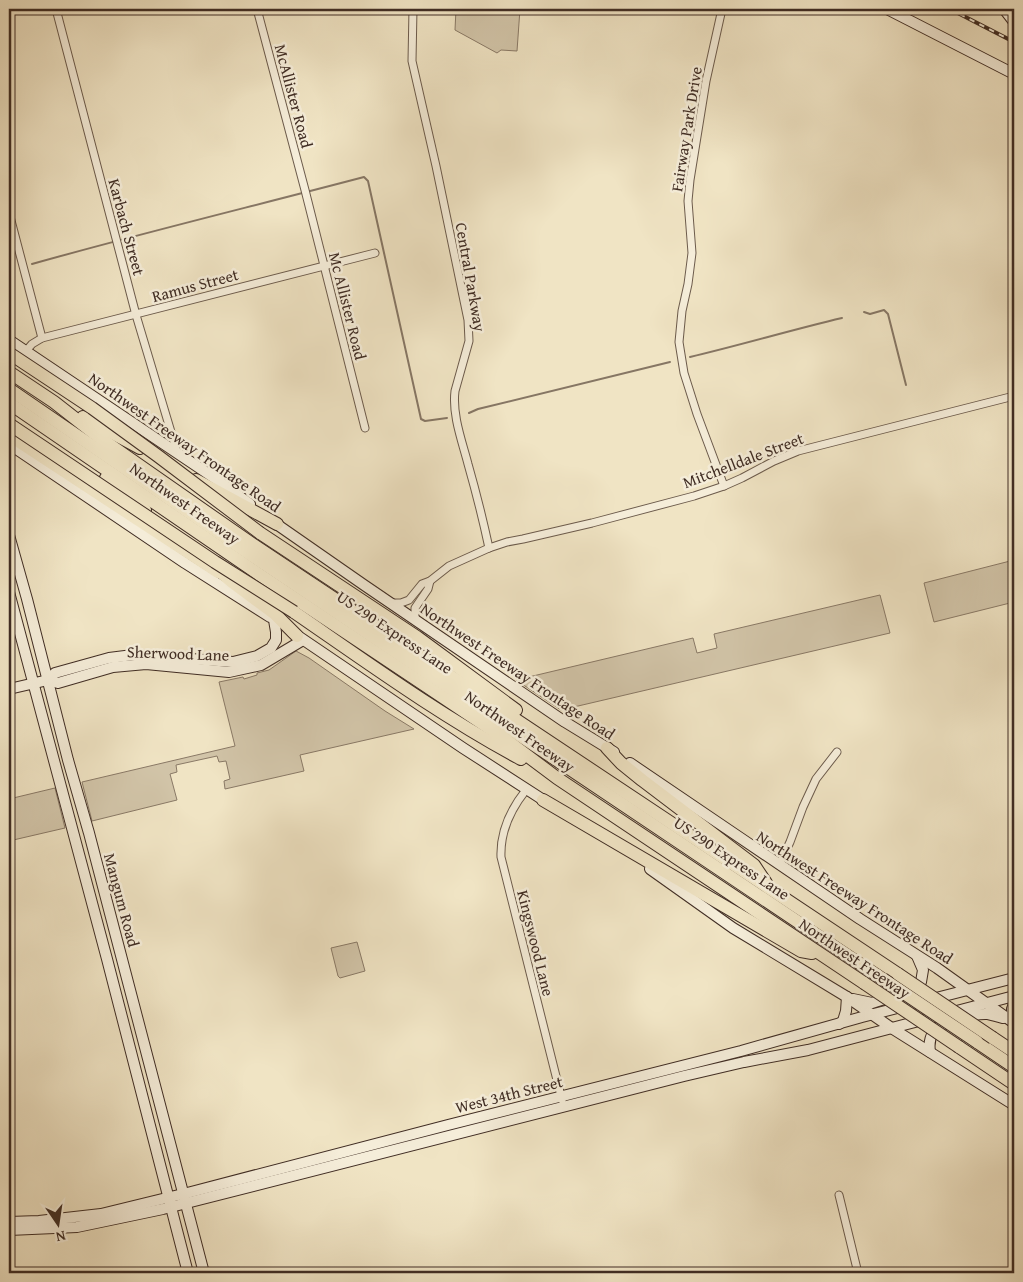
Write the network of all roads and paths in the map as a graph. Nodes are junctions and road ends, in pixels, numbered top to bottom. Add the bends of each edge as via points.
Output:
1 (56, 9) edge
2 (257, 9) edge
3 (413, 9) edge
4 (722, 9) edge
5 (887, 9) edge
6 (1004, 9) edge
7 (1012, 20) edge
8 (1014, 74) edge
9 (306, 193) joint
10 (9, 214) edge
11 (375, 253) dead end
12 (324, 266) junction
13 (136, 315) junction
14 (42, 338) junction
15 (9, 340) edge
16 (26, 352) junction
17 (9, 353) edge
18 (9, 372) edge
19 (9, 389) edge
20 (1014, 396) edge
21 (54, 402) junction
22 (9, 403) edge
23 (9, 424) edge
24 (365, 428) dead end
25 (9, 435) edge
26 (9, 444) edge
27 (78, 450) junction
28 (176, 452) junction
29 (724, 486) junction
30 (277, 524) junction
31 (9, 535) edge
32 (489, 548) junction
33 (430, 581) junction
34 (232, 582) junction
35 (9, 592) edge
36 (27, 599) junction
37 (12, 603) junction
38 (390, 603) junction
39 (274, 620) junction
40 (415, 620) junction
41 (300, 638) junction
42 (48, 680) junction
43 (34, 683) junction
44 (9, 689) edge
45 (548, 741) junction
46 (607, 748) junction
47 (836, 752) dead end
48 (68, 760) junction
49 (55, 762) junction
50 (557, 778) junction
51 (526, 790) junction
52 (543, 800) junction
53 (779, 865) junction
54 (770, 889) junction
55 (822, 955) junction
56 (121, 956) junction
57 (917, 956) junction
58 (107, 959) junction
59 (1014, 978) edge
60 (967, 990) junction
61 (1014, 996) edge
62 (847, 998) junction
63 (987, 1003) junction
64 (1014, 1004) edge
65 (872, 1015) junction
66 (1014, 1022) edge
67 (839, 1024) junction
68 (893, 1029) junction
69 (804, 1033) junction
70 (808, 1050) junction
71 (741, 1051) junction
72 (930, 1052) junction
73 (1014, 1052) edge
74 (744, 1062) junction
75 (1014, 1067) edge
76 (1014, 1084) edge
77 (609, 1090) junction
78 (562, 1102) junction
79 (159, 1103) junction
80 (1014, 1105) edge
81 (145, 1107) junction
82 (839, 1195) dead end
83 (184, 1199) junction
84 (170, 1202) junction
85 (9, 1222) edge
86 (76, 1222) junction
87 (9, 1230) edge
88 (188, 1273) edge
89 (204, 1273) edge
90 (858, 1273) edge

1 - 13 street, Karbach Street
2 - 9 street, McAllister Road
3 - 32 street, Central Parkway via 412,61 468,320 469,341 454,397
4 - 29 street, Fairway Park Drive via 690,180 688,201 692,253 679,342 684,373
5 - 8 main road
6 - 7 main road
9 - 12 street, Mc Allister Road
10 - 14 street
11 - 12 street, Ramus Street
12 - 13 street, Ramus Street
12 - 24 street, Mc Allister Road
13 - 14 street, Ramus Street
13 - 28 street, Karbach Street
14 - 16 street, Ramus Street
15 - 16 main road, Northwest Freeway Frontage Road
16 - 28 main road, Northwest Freeway Frontage Road
17 - 45 highway, bridge via 106,419 260,533 448,659 539,727
18 - 21 highway, Northwest Freeway
19 - 75 highway, US 290 Express Lane, bridge via 251,556
20 - 29 street, Mitchelldale Street via 798,451
21 - 30 highway
21 - 45 highway, Northwest Freeway via 252,544
22 - 27 highway, Northwest Freeway
23 - 50 highway, bridge via 432,706 486,740
25 - 34 highway
26 - 39 main road
27 - 34 highway via 89,463
27 - 50 highway, Northwest Freeway via 501,736
28 - 30 main road, Northwest Freeway Frontage Road
29 - 32 street, Mitchelldale Street
30 - 38 main road, Northwest Freeway Frontage Road
31 - 36 main road, Mangum Road
32 - 33 street, Mitchelldale Street via 449,566
33 - 38 street, Mitchelldale Street via 422,584 409,600 400,604
33 - 40 street, Mitchelldale Street via 415,608
34 - 41 highway via 275,614
35 - 37 main road, Mangum Road
36 - 37 main road
36 - 42 main road, Mangum Road
37 - 43 main road, Mangum Road
38 - 40 main road, Northwest Freeway Frontage Road
39 - 41 main road
39 - 42 main road, Sherwood Lane via 276,640 271,648 257,656 232,662 125,656 55,672
40 - 46 main road, Northwest Freeway Frontage Road
41 - 42 main road, Sherwood Lane via 260,665 229,672 146,664 112,667 58,683
41 - 51 main road
42 - 43 main road, Sherwood Lane
42 - 48 main road, Mangum Road
43 - 44 main road, Sherwood Lane
43 - 49 main road, Mangum Road
45 - 54 highway, Northwest Freeway
46 - 53 main road, Northwest Freeway Frontage Road
46 - 54 highway via 642,780 754,865
47 - 53 street via 816,779
48 - 49 main road
48 - 56 main road, Mangum Road
49 - 58 main road, Mangum Road
50 - 55 highway, Northwest Freeway
51 - 52 main road
51 - 78 street, Kingswood Lane via 507,819 500,846 501,857
52 - 55 highway via 801,951
52 - 62 main road via 631,855 733,928
53 - 57 main road, Northwest Freeway Frontage Road
54 - 73 highway, Northwest Freeway, bridge
55 - 76 highway, Northwest Freeway, bridge
56 - 58 main road
56 - 79 main road, Mangum Road
57 - 60 main road, Northwest Freeway Frontage Road
57 - 62 main road via 923,970 922,982 909,991 872,1002
58 - 81 main road, Mangum Road
59 - 60 main road, West 34th Street
60 - 63 main road, Northwest Freeway Frontage Road
60 - 65 main road, West 34th Street
61 - 63 main road, West 34th Street
62 - 65 main road
62 - 67 main road via 846,1012
63 - 66 main road, Northwest Freeway Frontage Road
63 - 68 main road, West 34th Street
64 - 66 main road
65 - 67 main road, West 34th Street
65 - 68 main road
66 - 72 main road via 990,1014 952,1021 933,1032
67 - 69 main road, West 34th Street
68 - 70 main road, West 34th Street
68 - 72 main road
69 - 70 main road
69 - 71 main road, West 34th Street
70 - 74 main road, West 34th Street
71 - 74 main road
71 - 77 main road, West 34th Street
72 - 80 main road
74 - 77 main road, West 34th Street
77 - 78 main road, West 34th Street
78 - 83 main road, West 34th Street
79 - 81 main road
79 - 83 main road, Mangum Road
81 - 84 main road, Mangum Road
82 - 90 street
83 - 84 main road, West 34th Street
83 - 89 main road, Mangum Road
84 - 86 main road, West 34th Street via 101,1214
84 - 88 main road, Mangum Road
85 - 86 main road, West 34th Street
86 - 87 main road, West 34th Street

